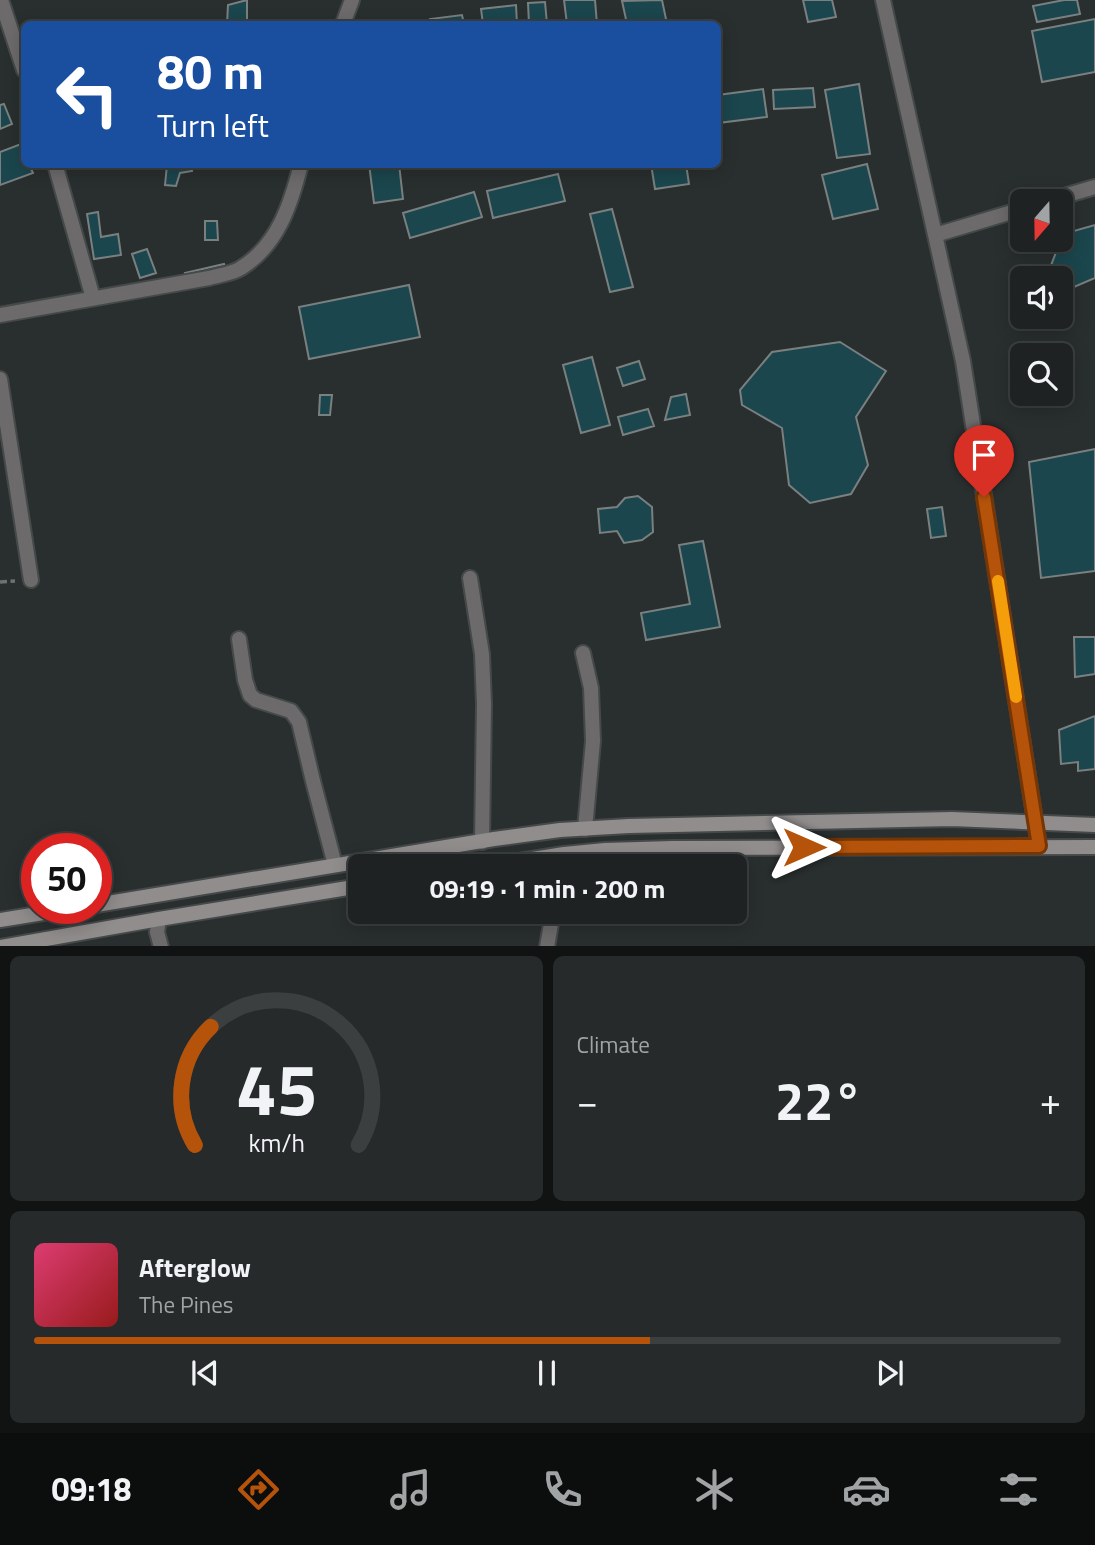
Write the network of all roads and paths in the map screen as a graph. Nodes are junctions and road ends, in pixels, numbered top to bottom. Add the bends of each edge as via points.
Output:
1 (1, 0) edge
2 (352, 0) edge
3 (883, 0) edge
4 (345, 21) edge
5 (21, 60) edge
6 (56, 168) edge
7 (300, 168) edge
8 (1095, 187) edge
9 (1073, 193) edge
10 (1010, 213) edge
11 (935, 235) junction
12 (93, 298) junction
13 (0, 315) edge
14 (0, 379) edge
15 (6, 452) edge
16 (471, 578) dead end
17 (31, 580) dead end
18 (239, 639) dead end
19 (583, 653) dead end
20 (1036, 822) junction
21 (1095, 825) edge
22 (585, 829) junction
23 (482, 842) junction
24 (1039, 846) junction
25 (1095, 847) edge
26 (588, 854) edge
27 (335, 866) junction
28 (348, 888) edge
29 (112, 902) edge
30 (21, 917) edge
31 (159, 919) junction
32 (0, 920) edge
33 (551, 924) edge
34 (40, 944) edge
35 (14, 946) edge
36 (160, 946) edge
37 (547, 946) edge

1 - 5 street
2 - 4 street
3 - 11 street
6 - 12 street
7 - 12 street via 292,200 275,234 239,270
8 - 9 street
10 - 11 street
11 - 20 street via 963,361
12 - 13 street
14 - 15 street
15 - 17 street
16 - 23 street via 482,654
18 - 27 street via 250,695 291,711 299,722
19 - 22 street via 591,688 593,741
20 - 21 main road
20 - 22 main road via 952,819
20 - 24 street
22 - 23 main road
23 - 27 main road
24 - 25 main road
24 - 26 main road via 673,848
27 - 29 main road
28 - 31 main road
30 - 32 main road
31 - 34 main road
31 - 36 street
33 - 37 street
34 - 35 main road

